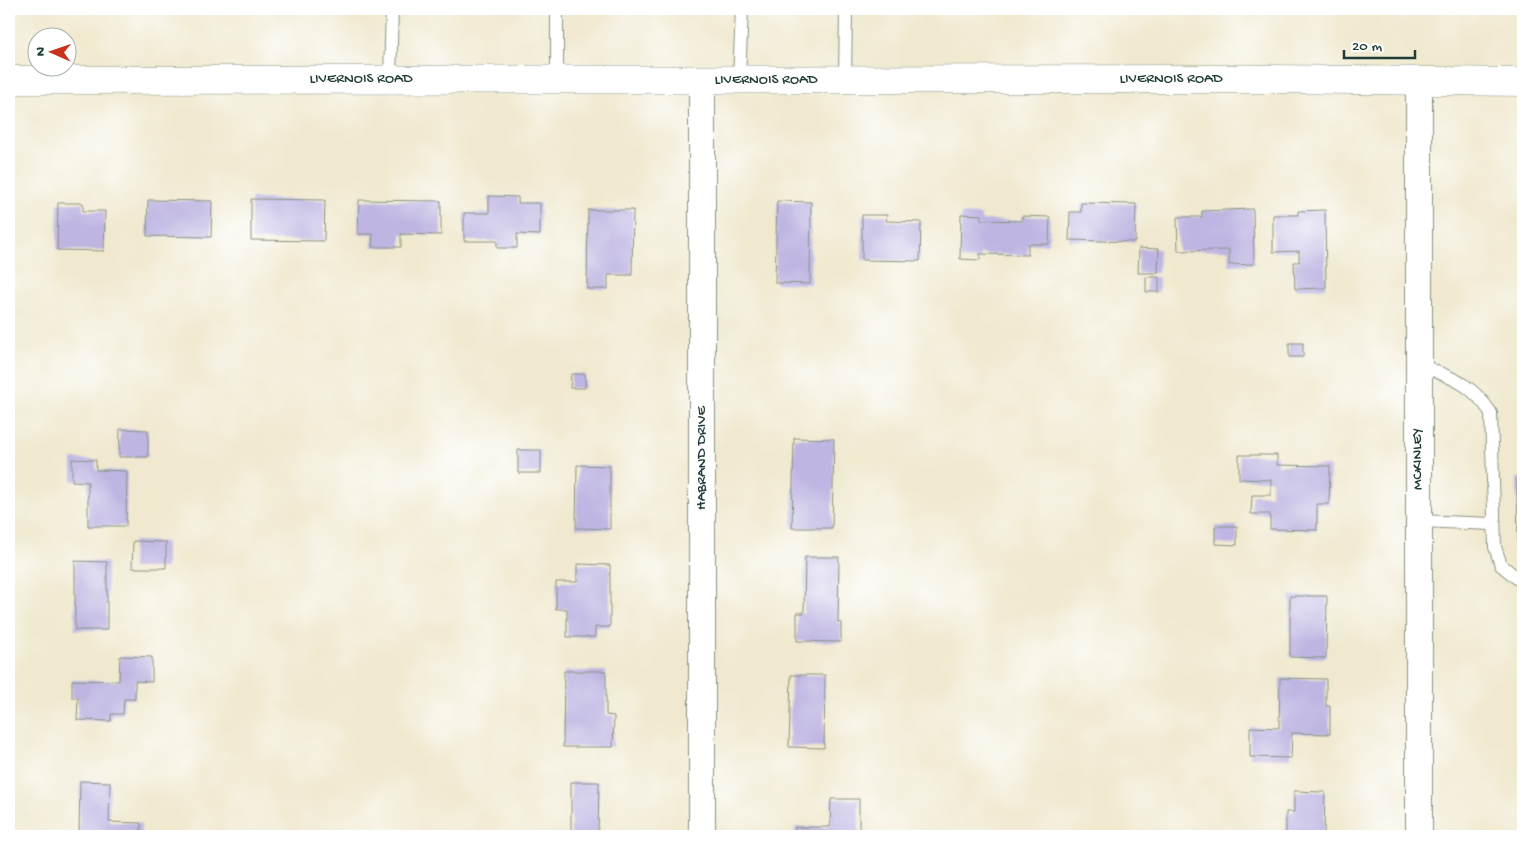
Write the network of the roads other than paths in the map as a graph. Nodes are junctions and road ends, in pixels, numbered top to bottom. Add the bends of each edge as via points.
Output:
1 (392, 9) edge
2 (557, 9) edge
3 (742, 9) edge
4 (846, 9) edge
5 (390, 79) junction
6 (9, 80) edge
7 (557, 80) junction
8 (702, 80) junction
9 (739, 80) junction
10 (845, 80) junction
11 (1419, 81) junction
12 (1523, 82) edge
13 (1417, 364) junction
14 (1419, 521) junction
15 (1492, 524) junction
16 (1523, 583) edge
17 (702, 836) edge
18 (1419, 836) edge

1 - 5 lane
2 - 7 lane
3 - 9 lane
4 - 10 lane
5 - 6 main road, LIVERNOIS ROAD
5 - 7 main road, LIVERNOIS ROAD
7 - 8 main road, LIVERNOIS ROAD
8 - 9 main road, LIVERNOIS ROAD
8 - 17 street, HABRAND DRIVE
9 - 10 main road, LIVERNOIS ROAD
10 - 11 main road, LIVERNOIS ROAD
11 - 12 main road, LIVERNOIS ROAD
11 - 13 street, MCKINLEY
13 - 14 street, MCKINLEY
13 - 15 lane via 1461,382 1480,396 1491,413
14 - 15 lane
14 - 18 street, MCKINLEY
15 - 16 lane via 1501,565

